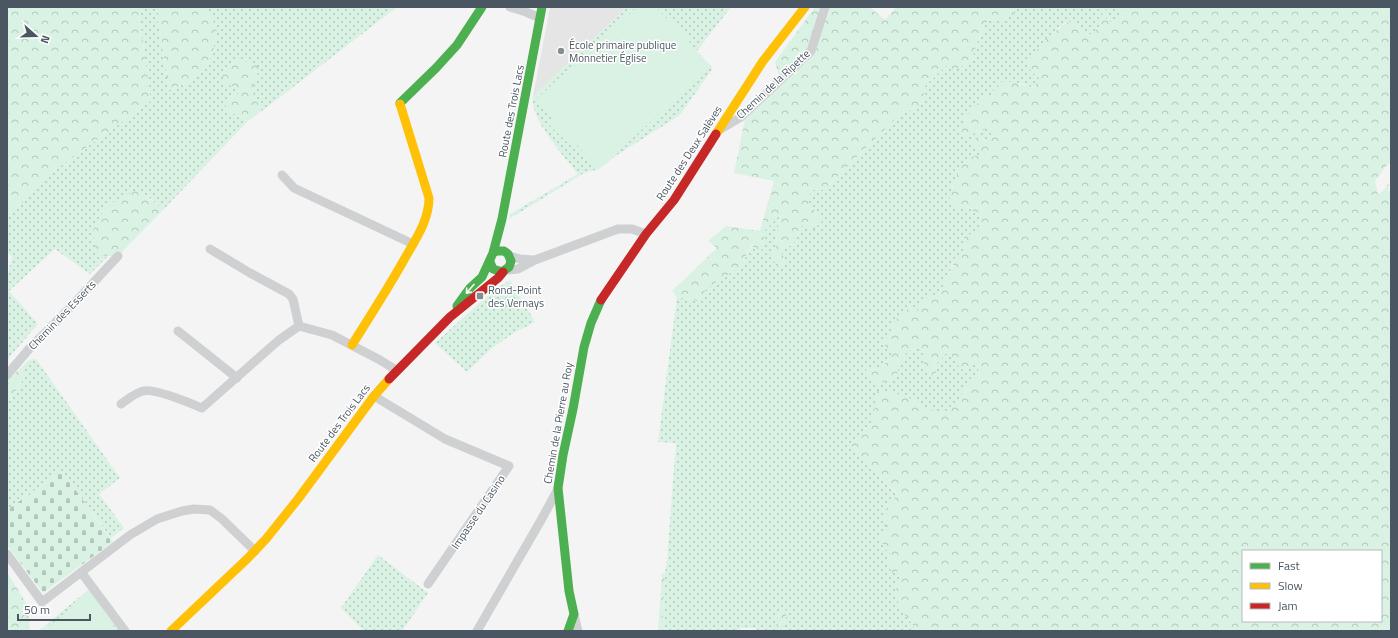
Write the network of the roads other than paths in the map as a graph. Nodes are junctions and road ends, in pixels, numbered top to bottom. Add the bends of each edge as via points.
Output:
1 (482, 7) edge
2 (510, 7) edge
3 (542, 7) edge
4 (804, 7) edge
5 (825, 7) edge
6 (540, 18) junction
7 (718, 131) junction
8 (282, 175) dead end
9 (502, 220) junction
10 (646, 234) junction
11 (413, 244) junction
12 (210, 249) dead end
13 (508, 254) junction
14 (118, 256) dead end
15 (491, 258) junction
16 (535, 260) junction
17 (505, 271) junction
18 (450, 317) junction
19 (299, 326) junction
20 (178, 332) dead end
21 (352, 345) junction
22 (396, 370) junction
23 (7, 375) edge
24 (237, 378) junction
25 (374, 396) junction
26 (121, 404) dead end
27 (558, 488) junction
28 (255, 550) junction
29 (7, 554) edge
30 (81, 572) junction
31 (428, 584) dead end
32 (574, 614) junction
33 (125, 631) edge
34 (171, 631) edge
35 (477, 631) edge
36 (568, 631) edge
37 (578, 631) edge

1 - 11 street via 457,45 400,103 430,202 426,218
2 - 6 street
3 - 6 street, Route des Trois Lacs
4 - 7 street, Route des Deux Salèves via 763,61
5 - 7 street, Chemin de la Ripette via 811,51 741,117
6 - 9 street, Route des Trois Lacs
7 - 10 street, Route des Deux Salèves via 674,200
8 - 11 street via 294,188
9 - 13 street, Route des Trois Lacs
9 - 15 street, Route des Trois Lacs
10 - 16 street via 632,229 618,229
10 - 27 street, Chemin de la Pierre au Roy via 604,294 591,323 580,366
11 - 21 street via 395,278
12 - 19 street via 289,294 293,298
13 - 15 street via 499,250
13 - 16 street via 520,259
13 - 17 street via 511,263
14 - 23 street, Chemin des Esserts
15 - 17 street via 491,267
15 -> 18 street, Route des Trois Lacs via 482,277 469,290
16 - 17 street via 518,269
17 - 18 street, Route des Trois Lacs
18 - 22 street, Route des Trois Lacs
19 - 21 street via 332,335
19 - 24 street via 279,340
20 - 24 street
21 - 22 street
22 - 25 street, Route des Trois Lacs
24 - 26 street via 202,408 148,390
25 - 28 street, Route des Trois Lacs via 298,499
25 - 31 street, Impasse du Casino via 445,439 509,466
27 - 32 street, Chemin de la Pierre au Roy via 569,591
27 - 35 street
28 - 30 street via 222,519 208,510 194,509 168,515 148,524
28 - 34 street, Route des Trois Lacs
29 - 30 street via 42,602
30 - 33 street
32 - 36 street
32 - 37 street

